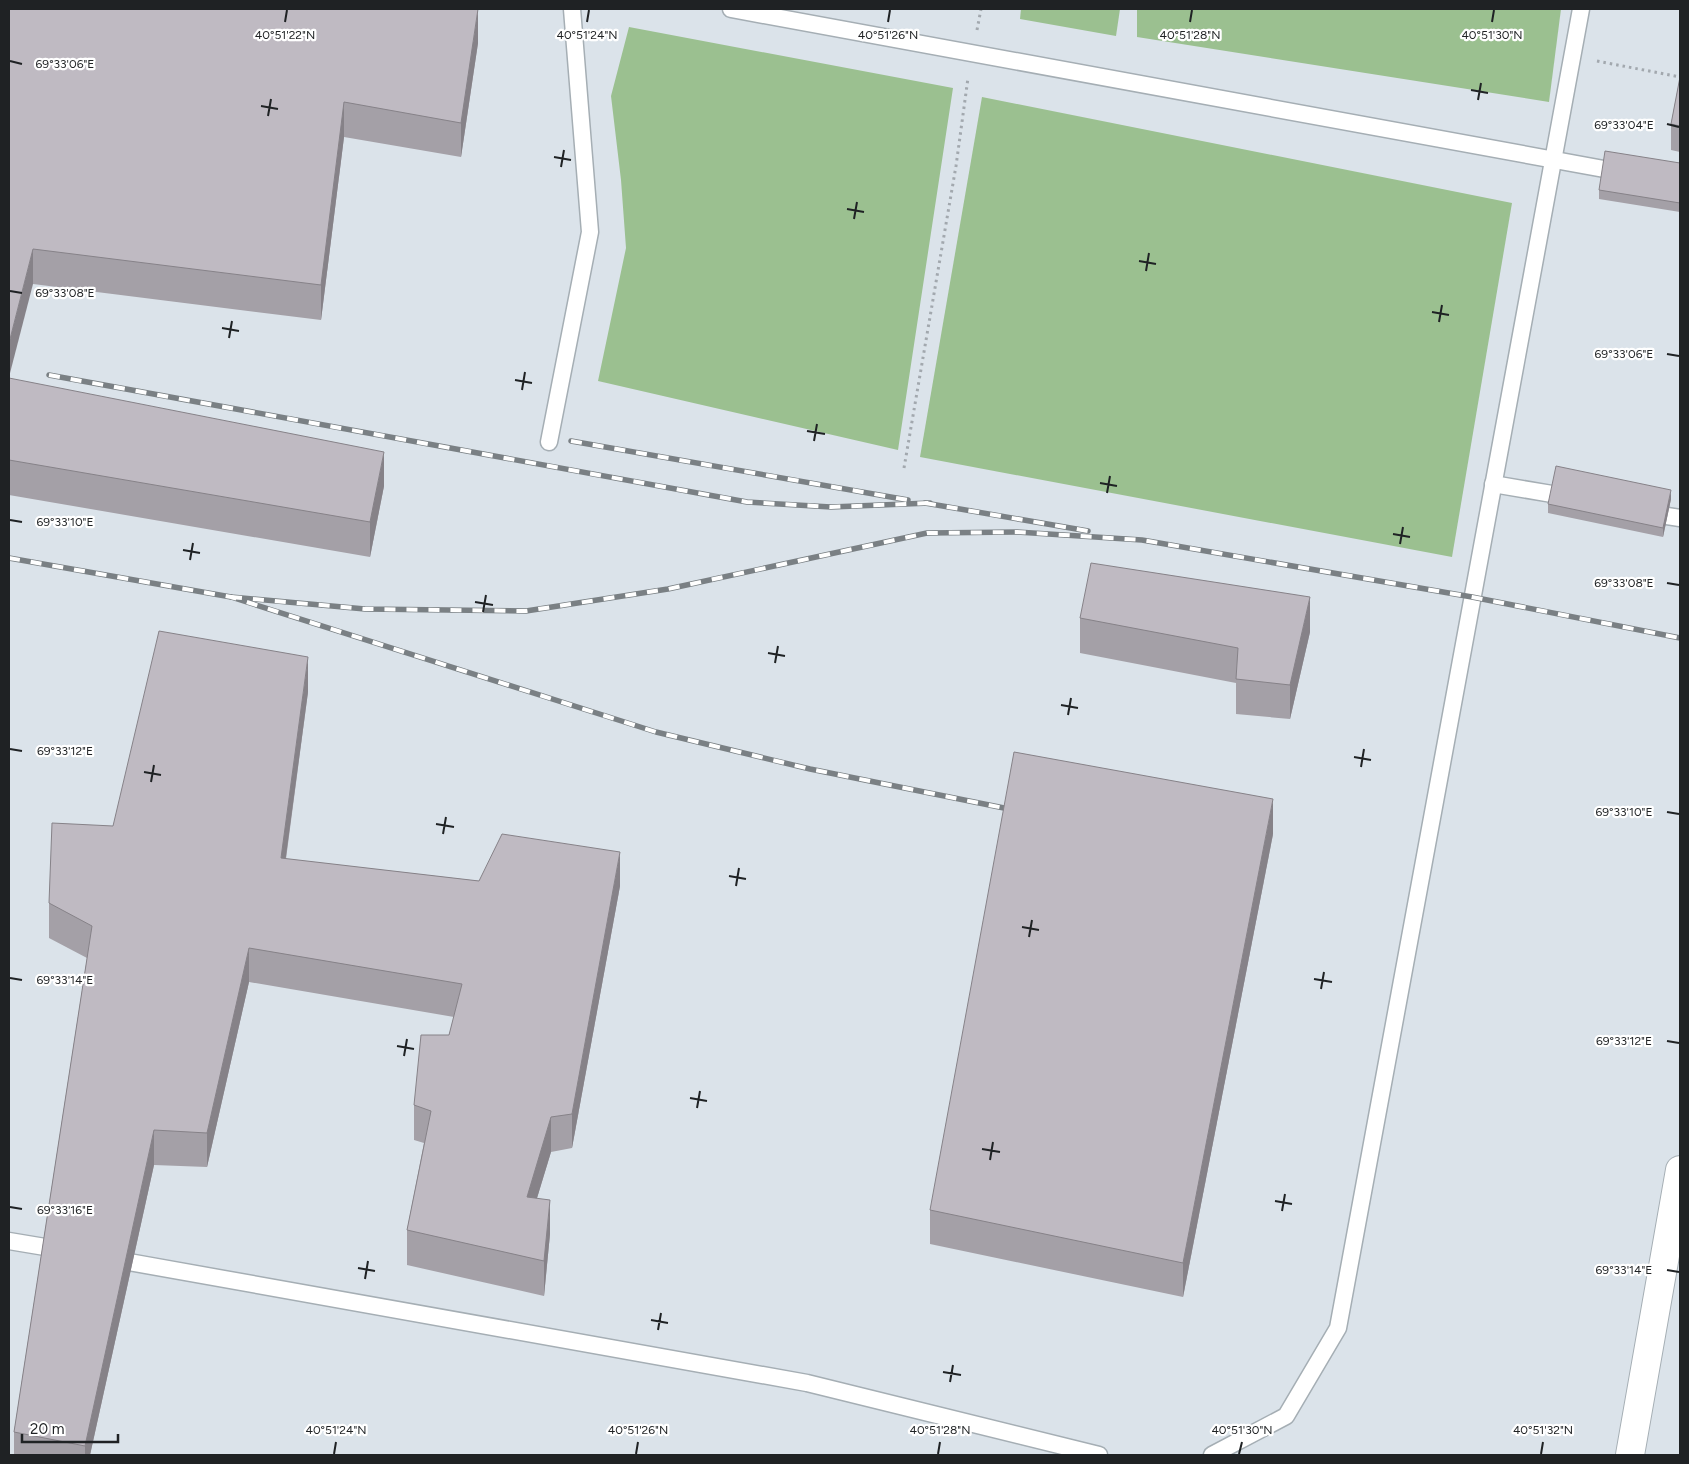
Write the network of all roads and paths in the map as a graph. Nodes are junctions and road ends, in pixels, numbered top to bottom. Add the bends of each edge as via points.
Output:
1 (731, 9) edge
2 (1581, 9) edge
3 (573, 16) edge
4 (1572, 56) junction
5 (1680, 77) edge
6 (965, 94) dead end
7 (1553, 160) junction
8 (1604, 169) edge
9 (548, 442) dead end
10 (904, 468) dead end
11 (1493, 484) junction
12 (1552, 494) edge
13 (1680, 1170) edge
14 (9, 1241) edge
15 (77, 1253) edge
16 (96, 1256) edge
17 (1099, 1455) edge
18 (1212, 1455) edge
19 (1630, 1455) edge

1 - 7 lane
2 - 4 lane
3 - 9 lane via 590,232
4 - 5 path
4 - 7 lane
6 - 10 path via 956,166
7 - 8 lane
7 - 11 lane
11 - 12 lane
11 - 18 lane via 1338,1328 1286,1416
13 - 19 street
14 - 15 lane
16 - 17 lane via 807,1383

